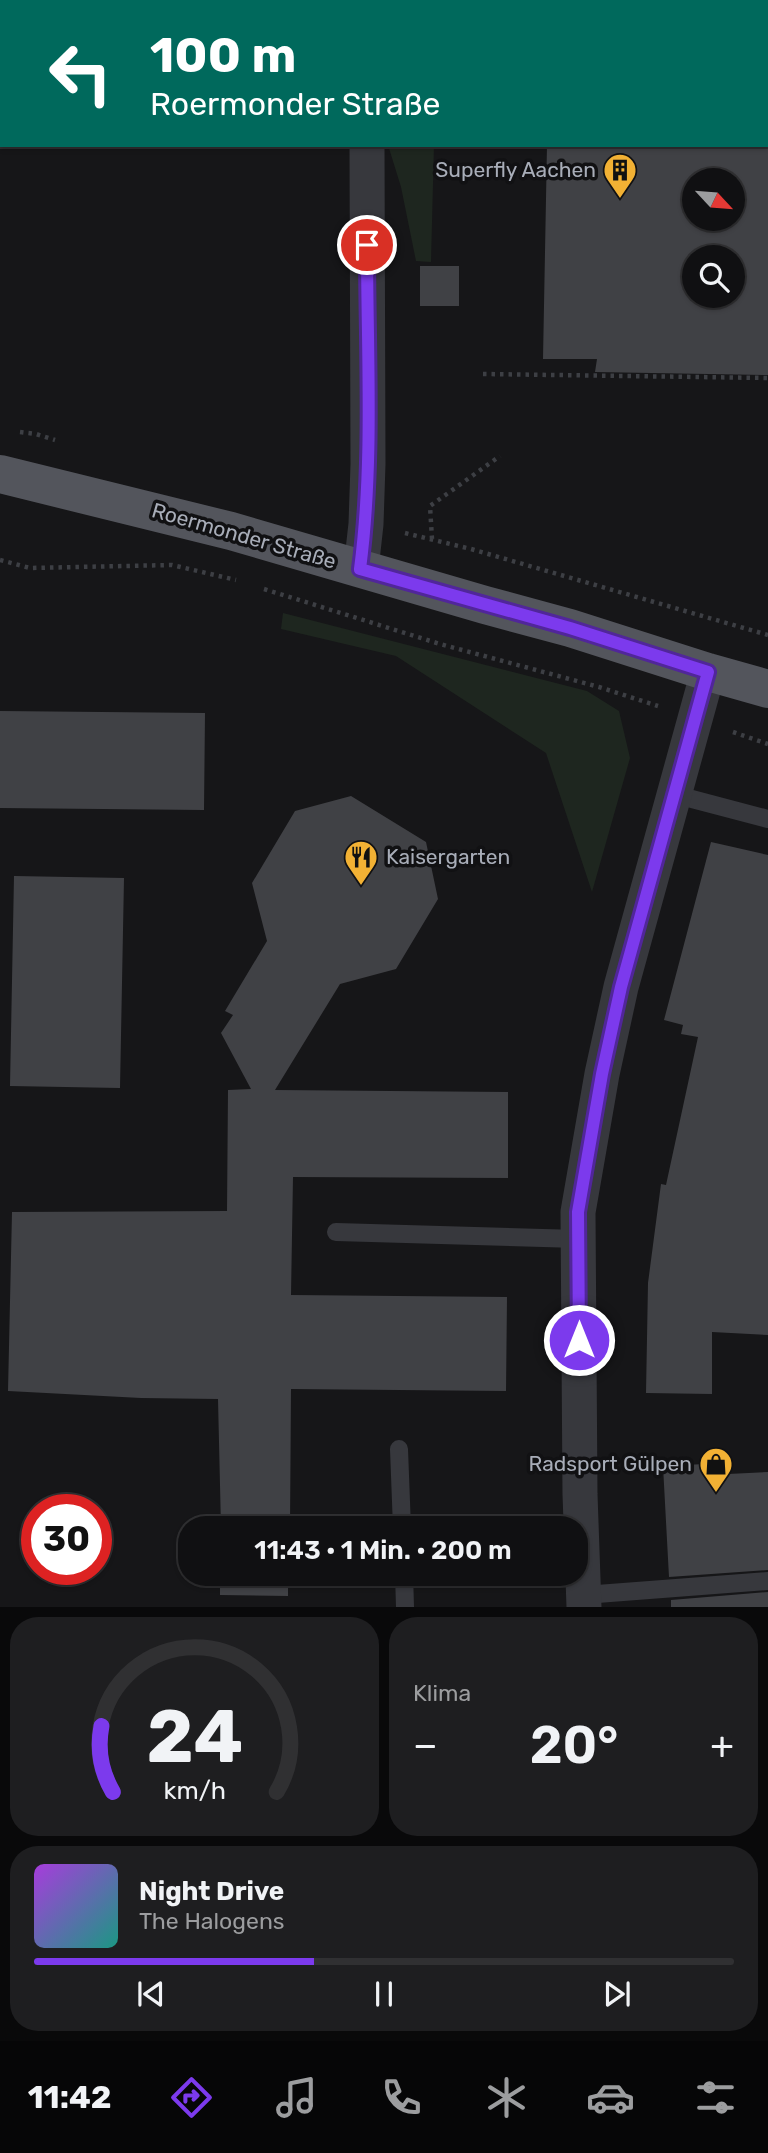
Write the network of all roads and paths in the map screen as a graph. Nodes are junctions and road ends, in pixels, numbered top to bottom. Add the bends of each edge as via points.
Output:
1 (367, 147) edge
2 (483, 374) dead end
3 (768, 378) edge
4 (500, 456) dead end
5 (0, 474) edge
6 (432, 539) dead end
7 (0, 560) edge
8 (360, 569) junction
9 (240, 581) dead end
10 (252, 585) dead end
11 (708, 672) junction
12 (768, 689) edge
13 (695, 718) junction
14 (768, 744) edge
15 (673, 794) junction
16 (768, 819) edge
17 (336, 1232) dead end
18 (578, 1239) junction
19 (399, 1449) dead end
20 (402, 1516) edge
21 (768, 1581) edge
22 (404, 1586) edge
23 (584, 1601) edge
24 (405, 1607) edge

1 - 8 street via 368,464
2 - 3 path
4 - 6 path via 430,506
5 - 8 main road, Roermonder Straße via 182,517
7 - 9 path via 30,568 172,565
8 - 11 main road, Roermonder Straße
10 - 13 path
11 - 12 main road, Roermonder Straße
11 - 13 street
13 - 14 path
13 - 15 street
15 - 16 lane
15 - 18 street via 602,1074 578,1212
17 - 18 lane
18 - 23 street
19 - 20 lane
21 - 23 lane
22 - 24 lane

